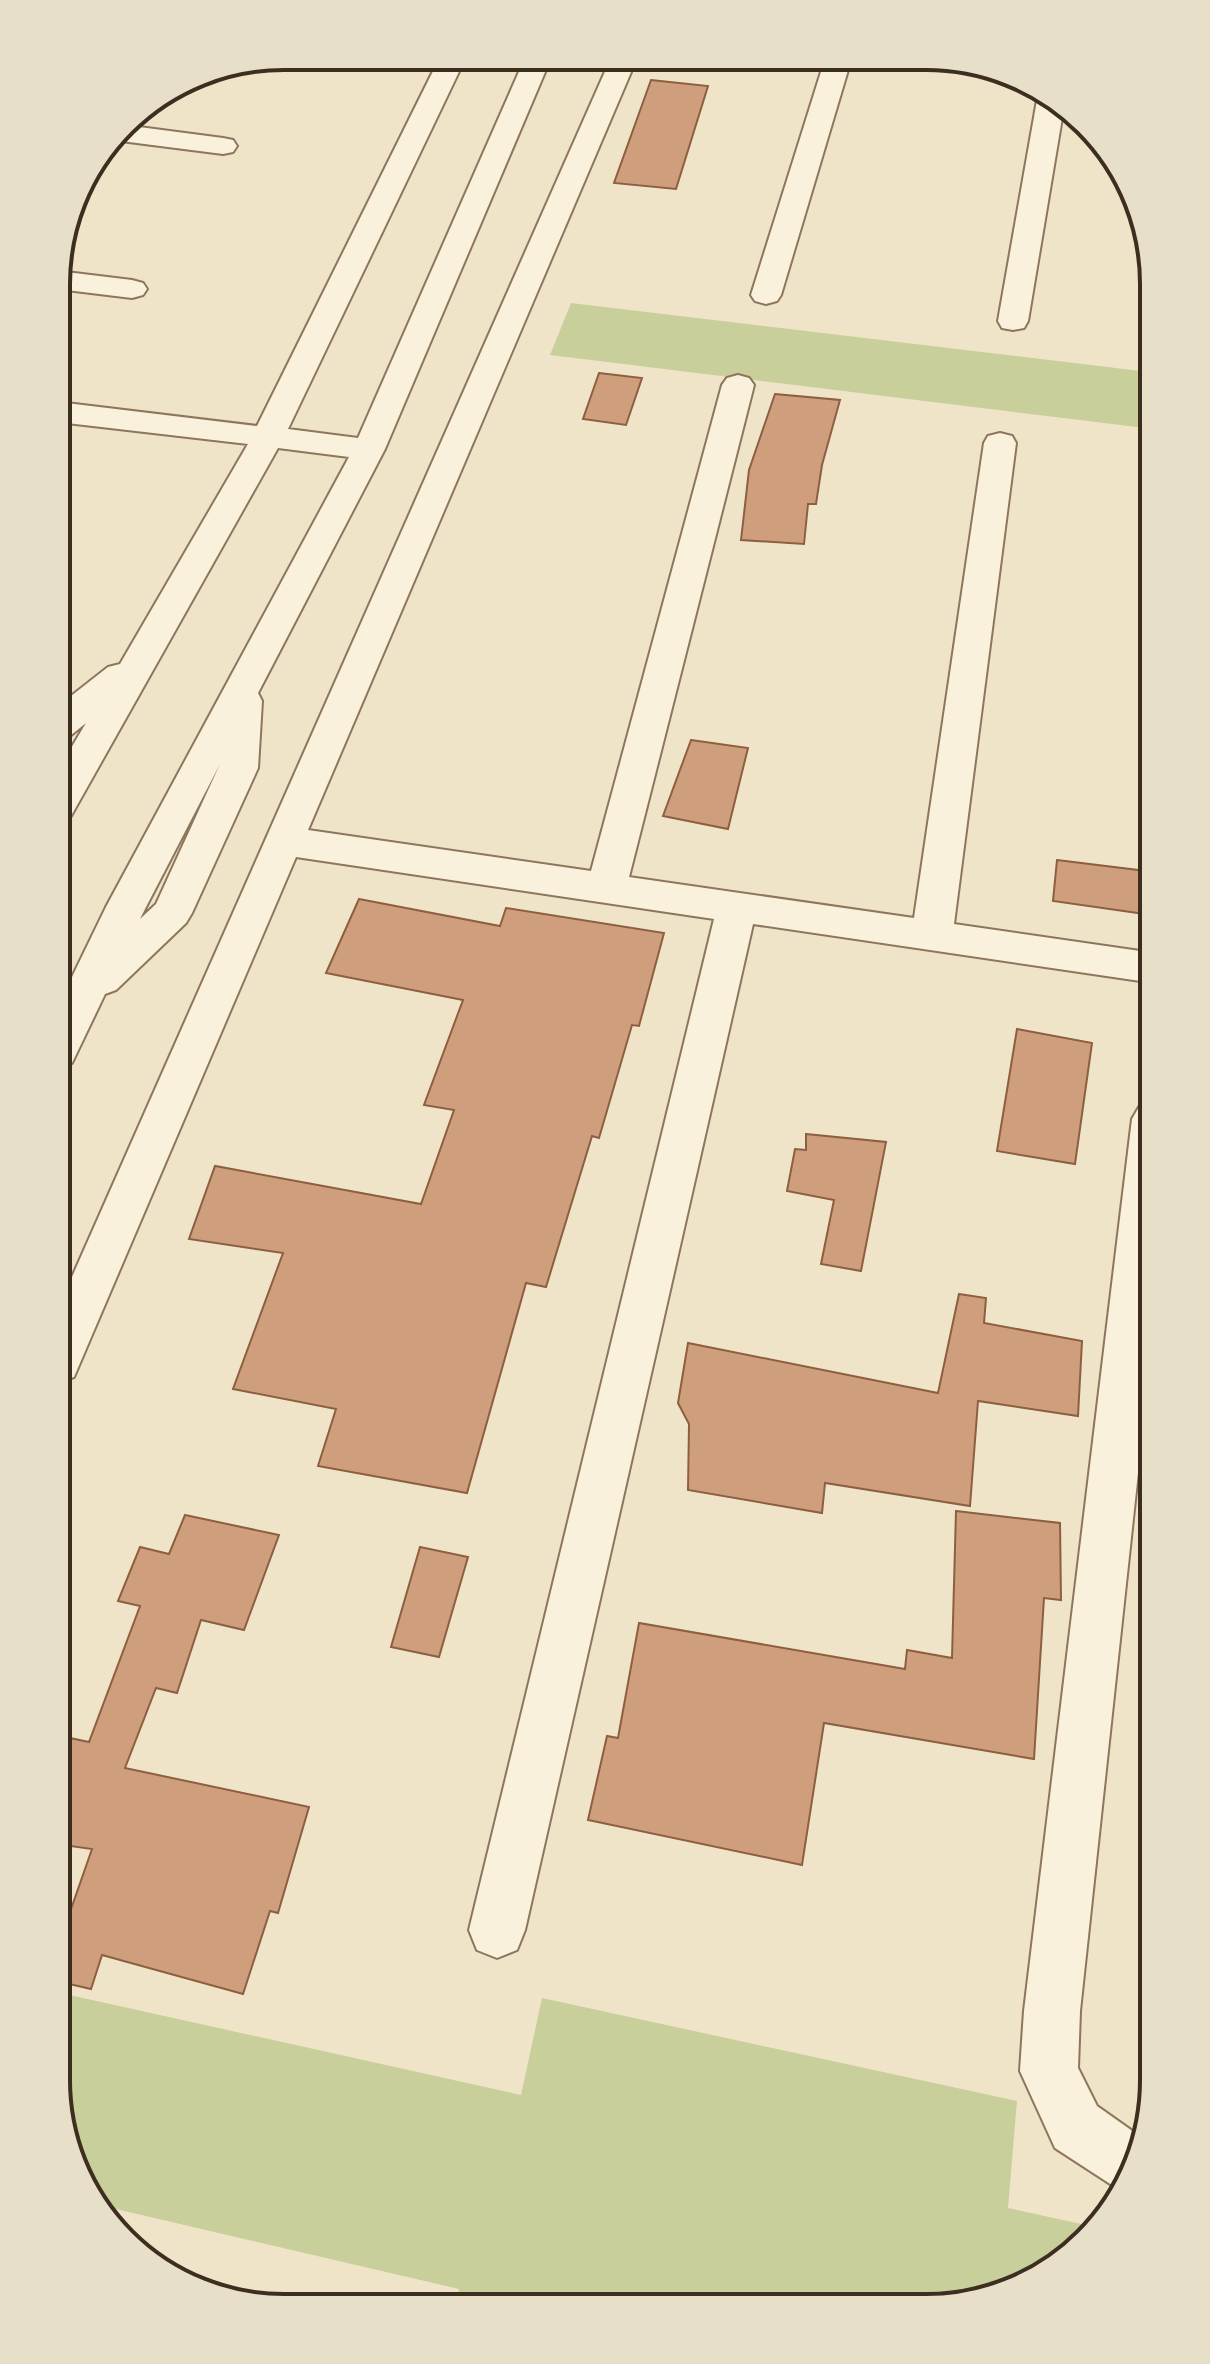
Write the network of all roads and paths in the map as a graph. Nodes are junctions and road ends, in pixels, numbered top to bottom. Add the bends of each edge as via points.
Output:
1 (447, 70) edge
2 (533, 70) edge
3 (619, 70) edge
4 (835, 70) edge
5 (1049, 109) edge
6 (131, 135) edge
7 (223, 146) dead end
8 (70, 281) edge
9 (132, 289) dead end
10 (766, 295) dead end
11 (1013, 321) dead end
12 (738, 385) dead end
13 (70, 414) edge
14 (267, 439) junction
15 (1000, 443) dead end
16 (369, 449) junction
17 (140, 661) junction
18 (70, 717) edge
19 (70, 783) edge
20 (284, 841) junction
21 (606, 888) junction
22 (737, 907) junction
23 (932, 935) junction
24 (1140, 966) edge
25 (70, 1024) edge
26 (1140, 1241) edge
27 (70, 1333) edge
28 (497, 1930) dead end
29 (1124, 2161) edge

1 - 14 street
2 - 16 street
3 - 20 street
4 - 10 street
5 - 11 street
6 - 7 street
8 - 9 street
12 - 21 street
13 - 14 street
14 - 16 street
14 - 17 street
15 - 23 street
16 - 25 street via 246,682 239,768 172,913 83,997
17 - 18 street
17 - 19 street
20 - 21 street
20 - 27 street
21 - 22 street
22 - 23 street
22 - 28 street
23 - 24 street
26 - 29 street via 1049,2071 1076,2127

